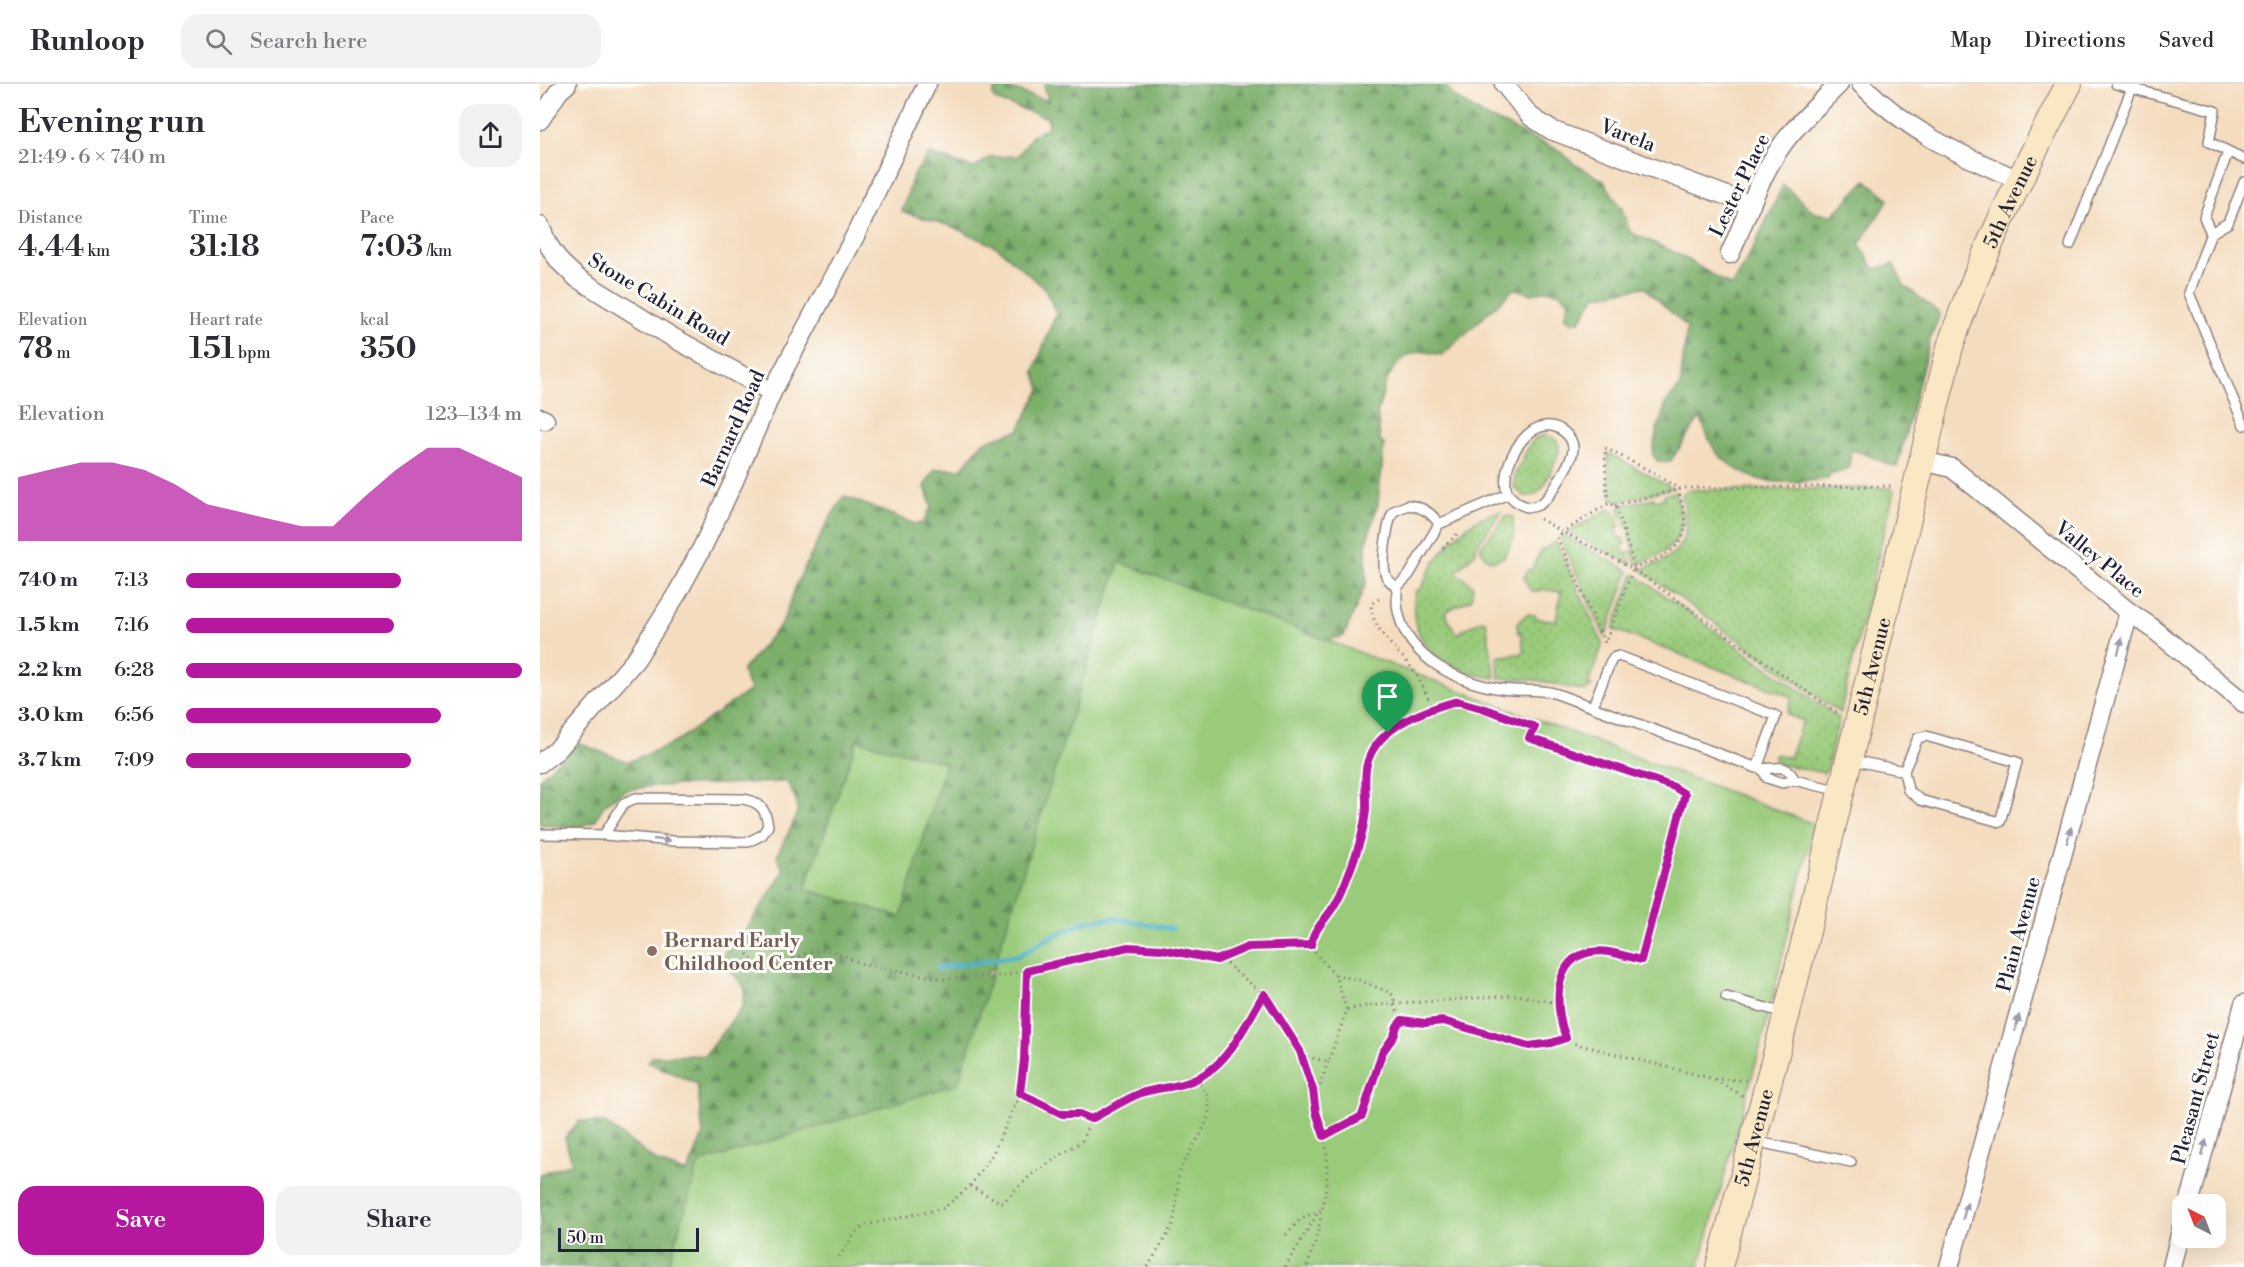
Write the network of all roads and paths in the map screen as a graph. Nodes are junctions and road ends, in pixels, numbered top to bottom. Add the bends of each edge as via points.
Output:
1 (567, 84) edge
2 (927, 84) edge
3 (1504, 84) edge
4 (1839, 84) edge
5 (1861, 84) edge
6 (2069, 84) edge
7 (2116, 84) edge
8 (2132, 88) junction
9 (540, 120) edge
10 (2228, 152) junction
11 (2244, 159) edge
12 (2019, 180) junction
13 (2244, 182) edge
14 (1751, 206) junction
15 (540, 226) edge
16 (2211, 233) junction
17 (2070, 245) dead end
18 (1730, 254) dead end
19 (772, 392) junction
20 (2244, 425) edge
21 (1923, 460) junction
22 (1898, 486) dead end
23 (1678, 489) junction
24 (1508, 494) junction
25 (1609, 503) junction
26 (1616, 506) junction
27 (1536, 518) dead end
28 (1438, 524) junction
29 (1463, 528) dead end
30 (1563, 532) junction
31 (1443, 548) dead end
32 (1633, 569) junction
33 (1397, 587) junction
34 (1379, 599) dead end
35 (2129, 612) junction
36 (2244, 703) edge
37 (1593, 706) junction
38 (1433, 708) junction
39 (1843, 717) dead end
40 (1850, 759) junction
41 (540, 763) edge
42 (1760, 769) junction
43 (1904, 771) junction
44 (1842, 791) junction
45 (540, 834) edge
46 (604, 835) junction
47 (1311, 945) junction
48 (747, 954) dead end
49 (1217, 960) junction
50 (1027, 971) junction
51 (1335, 975) junction
52 (1264, 994) junction
53 (1726, 997) dead end
54 (1557, 1003) junction
55 (2244, 1004) edge
56 (1394, 1005) junction
57 (1347, 1010) junction
58 (1788, 1013) junction
59 (1402, 1020) junction
60 (1566, 1038) junction
61 (1301, 1055) junction
62 (1328, 1062) junction
63 (1195, 1079) junction
64 (1714, 1079) junction
65 (1754, 1080) dead end
66 (1020, 1093) junction
67 (1749, 1099) dead end
68 (1316, 1100) junction
69 (1091, 1119) junction
70 (1324, 1136) junction
71 (1754, 1142) junction
72 (1851, 1162) dead end
73 (970, 1186) junction
74 (2192, 1194) edge
75 (1324, 1208) junction
76 (1319, 1211) junction
77 (1286, 1235) dead end
78 (2177, 1248) edge
79 (838, 1257) dead end
80 (1148, 1267) edge
81 (1285, 1267) edge
82 (1307, 1267) edge
83 (1719, 1267) edge
84 (1950, 1267) edge
85 (2172, 1267) edge

1 - 9 street
2 - 19 street, Barnard Road via 855,236
3 - 14 street, Varela via 1530,116 1551,130
4 - 14 street, Lester Place via 1780,147
5 - 12 street via 1917,131 1951,151
6 - 12 street, 5th Avenue
7 - 8 lane
8 - 10 lane via 2215,111 2209,142
8 - 17 lane
10 - 11 lane
10 - 16 lane via 2204,217
12 - 21 street, 5th Avenue via 1959,320
13 - 16 lane via 2228,223
14 - 18 street, Lester Place
15 - 19 street, Stone Cabin Road via 560,262 577,278
16 - 20 lane via 2189,293
19 - 41 street, Barnard Road via 702,549 653,635 557,750
21 - 35 street, Valley Place via 1952,468
21 - 40 street, 5th Avenue
22 - 23 path
23 - 25 path via 1605,448
23 - 26 path
23 - 32 path via 1685,522 1678,541 1668,554
24 - 24 lane via 1521,506 1532,507 1553,492 1572,453 1572,444 1563,432 1551,425 1537,427 1524,437 1506,471
24 - 28 lane
25 - 26 path
25 - 30 path
26 - 32 path
27 - 30 path
28 - 33 lane via 1409,575
28 - 33 lane via 1419,506 1399,508 1390,516 1385,573
29 - 31 path
30 - 32 path
30 - 32 path via 1557,537 1605,643
32 - 39 path
33 - 37 lane via 1399,615 1411,641 1444,670 1495,688 1540,690
34 - 38 path via 1371,604 1371,610 1385,638 1411,667
35 - 36 street, Valley Place
84 -> 35 street, Plain Avenue
37 - 42 lane
37 - 42 lane via 1613,658 1619,656 1776,716
38 - 47 path via 1395,727 1370,756 1366,812 1356,855 1342,890
38 - 54 path via 1457,701 1482,708 1535,727 1529,738 1685,794 1641,960 1608,952 1586,953 1565,971
40 - 43 lane
40 - 44 street, 5th Avenue
42 - 44 lane via 1774,766 1787,770 1794,780
43 - 43 lane via 1917,738 1926,736 2018,762 2000,822 1920,800 1908,790
44 - 58 street, 5th Avenue
45 - 46 lane
46 -> 46 lane via 748,842 762,835 768,826 766,813 756,802 743,799 636,798 624,803
47 - 49 path via 1248,947
47 - 51 path
48 - 50 path via 766,969 820,950 865,965 930,978 986,977
49 - 50 path via 1128,947
49 - 52 path
50 - 66 path
51 - 56 path via 1391,993
51 - 57 path
52 - 61 path
52 - 63 path via 1233,1045 1219,1062
53 - 58 lane
54 - 56 path via 1516,995
54 - 60 path
74 -> 55 street, Pleasant Street
56 - 57 path
56 - 59 path
57 - 62 path
58 - 71 street, 5th Avenue
59 - 60 path via 1443,1021 1529,1046
59 - 70 path via 1382,1053 1362,1116
60 - 64 path via 1572,1043
61 - 62 path
61 - 68 path
62 - 68 path
63 - 69 path via 1140,1094
63 - 80 path via 1209,1096 1206,1123 1181,1168 1174,1221
64 - 65 path
64 - 67 path
66 - 69 path via 1062,1114
66 - 73 path via 993,1154
68 - 70 path
69 - 73 path via 1082,1141 1030,1175 1002,1203
70 - 75 path via 1328,1182
71 - 72 lane
71 - 83 street, 5th Avenue
73 - 79 path via 956,1200 935,1211 866,1225
75 - 76 path
75 - 82 path
76 - 77 path via 1300,1220
76 - 81 path
78 - 85 street

